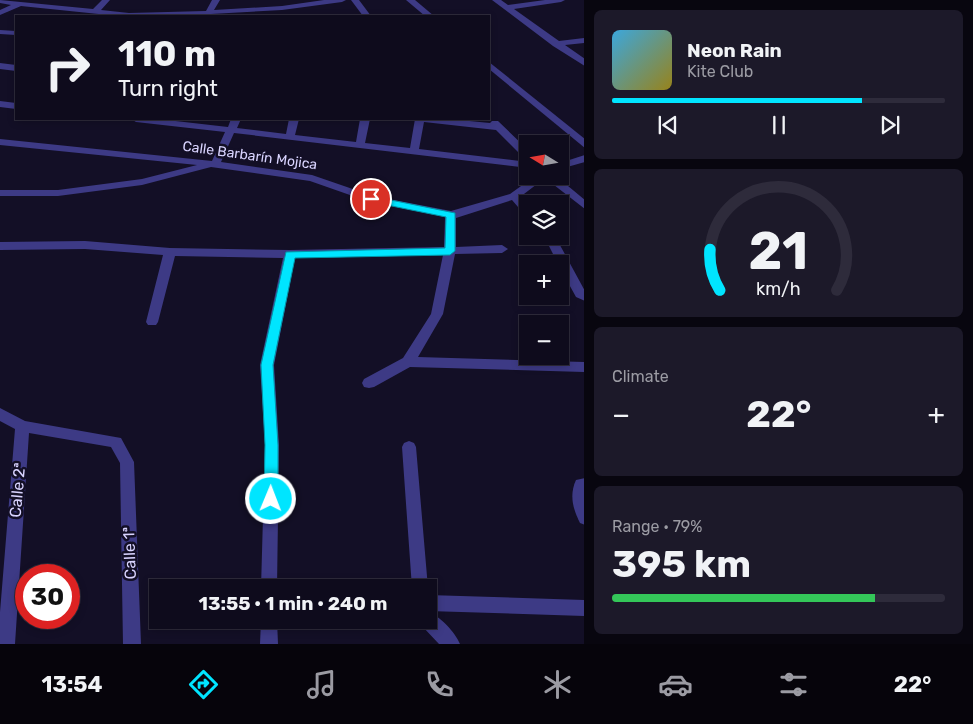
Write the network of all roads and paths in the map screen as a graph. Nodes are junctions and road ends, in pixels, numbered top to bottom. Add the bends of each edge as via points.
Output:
1 (106, 0) edge
2 (216, 0) edge
3 (342, 0) edge
4 (355, 0) edge
5 (410, 0) edge
6 (496, 0) edge
7 (560, 0) edge
8 (0, 1) edge
9 (22, 2) edge
10 (506, 8) junction
11 (94, 12) junction
12 (280, 12) edge
13 (0, 13) edge
14 (213, 14) edge
15 (366, 15) edge
16 (429, 15) edge
17 (0, 32) edge
18 (15, 34) edge
19 (584, 40) edge
20 (556, 44) junction
21 (584, 64) edge
22 (0, 66) edge
23 (490, 67) edge
24 (15, 68) edge
25 (0, 104) edge
26 (15, 106) edge
27 (490, 119) edge
28 (158, 120) edge
29 (236, 120) edge
30 (294, 120) edge
31 (365, 120) edge
32 (420, 120) edge
33 (434, 120) edge
34 (500, 127) junction
35 (232, 129) junction
36 (290, 137) junction
37 (0, 142) edge
38 (360, 145) junction
39 (584, 145) edge
40 (519, 147) edge
41 (414, 151) junction
42 (584, 158) edge
43 (569, 163) edge
44 (215, 164) junction
45 (519, 164) edge
46 (529, 185) edge
47 (560, 185) edge
48 (0, 193) edge
49 (514, 196) junction
50 (519, 202) edge
51 (584, 206) edge
52 (451, 215) junction
53 (554, 245) edge
54 (0, 246) edge
55 (502, 248) dead end
56 (450, 251) junction
57 (170, 252) junction
58 (290, 254) junction
59 (584, 297) edge
60 (152, 322) dead end
61 (408, 362) junction
62 (584, 367) edge
63 (369, 383) dead end
64 (0, 414) edge
65 (22, 426) junction
66 (410, 447) dead end
67 (584, 484) edge
68 (584, 518) edge
69 (269, 579) edge
70 (419, 579) edge
71 (437, 603) edge
72 (584, 608) edge
73 (269, 629) edge
74 (437, 629) edge
75 (6, 644) edge
76 (132, 644) edge
77 (268, 644) edge
78 (451, 644) edge

1 - 11 street
2 - 14 street
3 - 12 street via 326,7
4 - 15 street
5 - 16 street
6 - 10 street
7 - 10 street
8 - 9 street
9 - 11 street
9 - 13 street
10 - 20 street
11 - 14 street
12 - 14 street
17 - 18 street
19 - 20 street
20 - 21 street
22 - 24 street
23 - 39 street
25 - 26 street
27 - 34 street
28 - 35 street
29 - 35 street
30 - 36 street
31 - 38 street
32 - 41 street
33 - 34 street
34 - 40 street
35 - 36 street
35 - 44 street
36 - 38 street
37 - 44 street, Calle Barbarín Mojica
38 - 41 street
41 - 45 street
42 - 43 street
44 - 48 street via 142,182 58,193
44 - 52 street, Calle Barbarín Mojica via 312,178 371,199
46 - 49 street, Calle Barbarín Mojica
47 - 51 street
49 - 50 street
49 - 52 street, Calle Barbarín Mojica
52 - 56 street
53 - 59 street
54 - 57 street via 86,245
55 - 56 street
56 - 58 street
56 - 61 street via 437,314
57 - 58 street
57 - 60 street
58 - 69 street via 267,365 272,445
61 - 62 street
61 - 63 street
64 - 65 street
65 - 75 street, Calle 2ª
65 - 76 street, Calle 1ª via 116,442 127,462
66 - 70 street
67 - 68 street via 578,493
71 - 72 street
73 - 77 street
74 - 78 street

